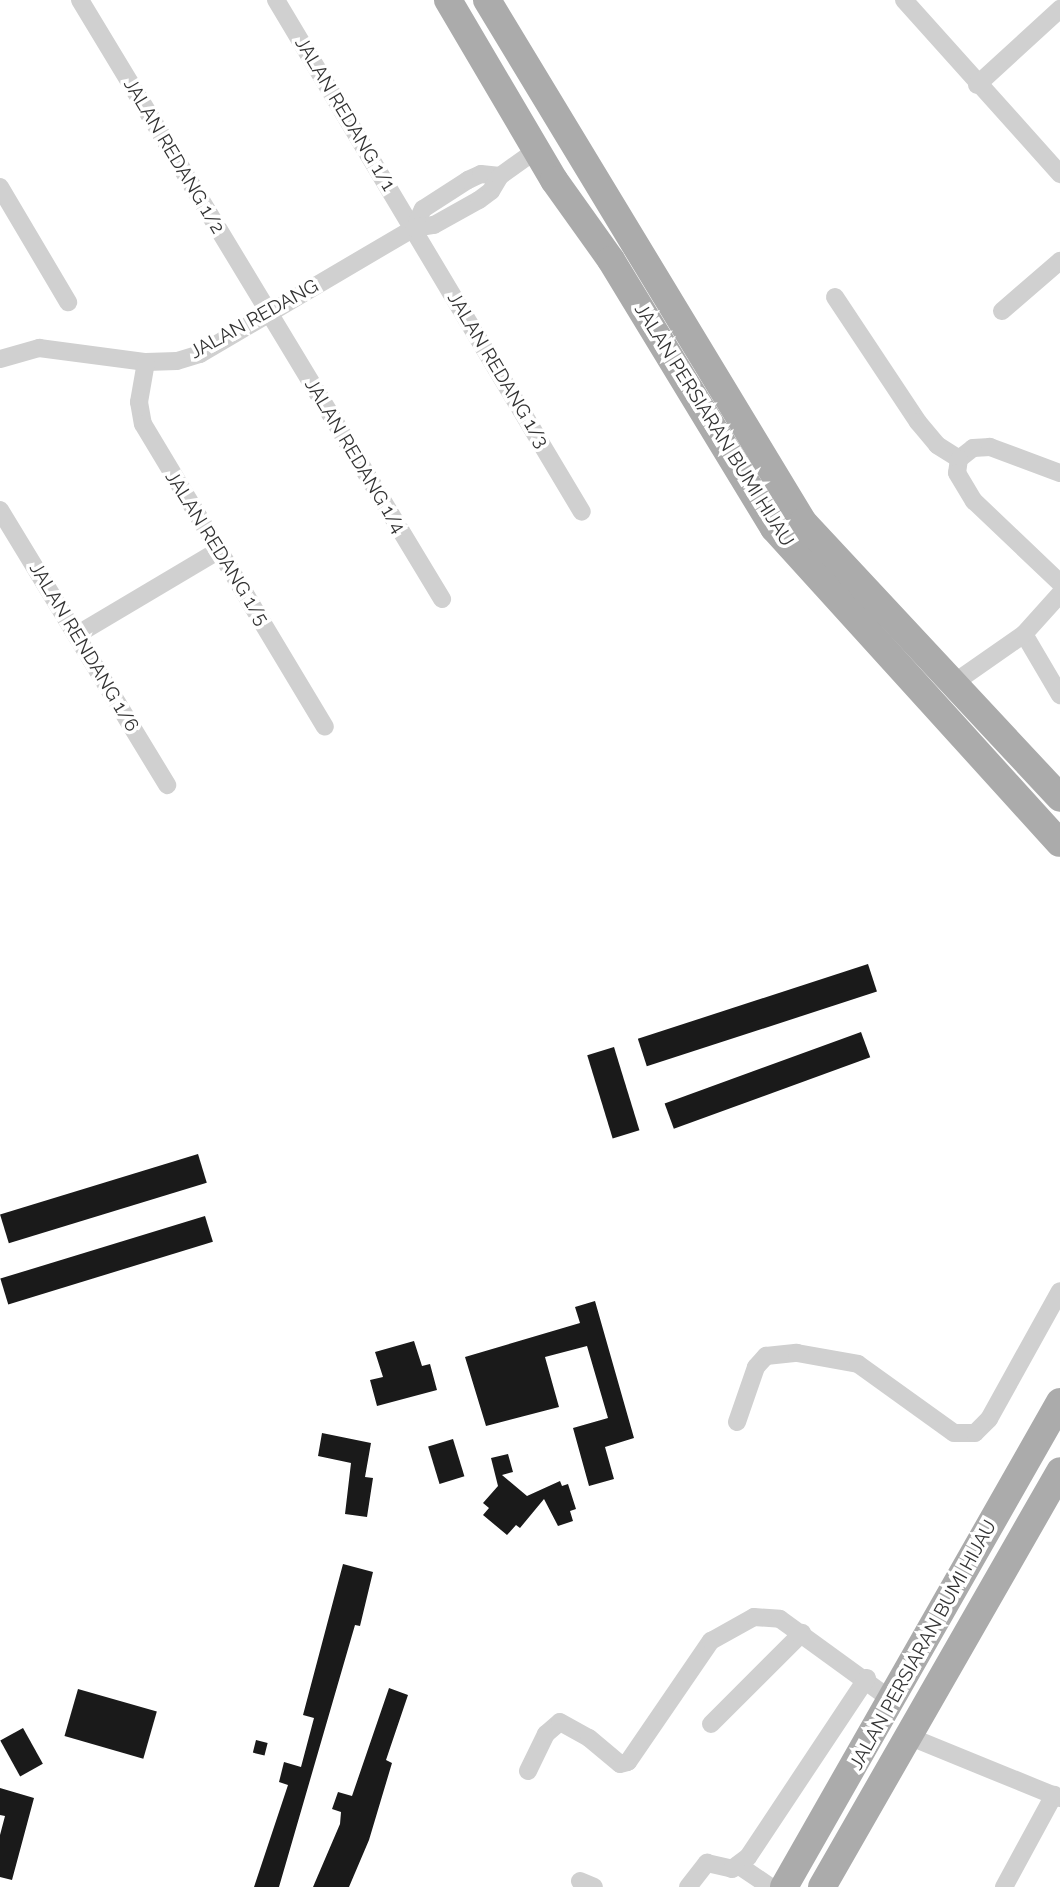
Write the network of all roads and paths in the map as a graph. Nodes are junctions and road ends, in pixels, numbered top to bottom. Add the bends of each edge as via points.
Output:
1 (80, 0) edge
2 (276, 0) edge
3 (448, 0) edge
4 (487, 0) edge
5 (904, 0) edge
6 (1060, 9) edge
7 (517, 49) junction
8 (977, 85) junction
9 (535, 150) junction
10 (1060, 174) edge
11 (0, 187) edge
12 (607, 201) junction
13 (414, 228) junction
14 (1060, 261) edge
15 (835, 297) dead end
16 (68, 302) dead end
17 (1002, 311) dead end
18 (268, 313) junction
19 (0, 359) edge
20 (146, 362) junction
21 (959, 459) junction
22 (1060, 473) edge
23 (0, 510) edge
24 (582, 512) dead end
25 (218, 551) junction
26 (1060, 583) edge
27 (1060, 594) edge
28 (442, 599) dead end
29 (78, 634) junction
30 (1024, 634) junction
31 (951, 685) junction
32 (1060, 695) edge
33 (325, 727) dead end
34 (167, 785) dead end
35 (1060, 798) edge
36 (1060, 843) edge
37 (1060, 1291) edge
38 (1060, 1402) edge
39 (737, 1422) dead end
40 (1060, 1471) edge
41 (802, 1633) junction
42 (867, 1678) junction
43 (893, 1701) junction
44 (711, 1724) dead end
45 (908, 1736) junction
46 (528, 1771) dead end
47 (1057, 1797) edge
48 (738, 1865) junction
49 (688, 1887) edge
50 (771, 1887) edge
51 (784, 1887) edge
52 (822, 1887) edge
53 (1004, 1887) edge

1 - 18 street, JALAN REDANG 1/2
2 - 13 street, JALAN REDANG 1/1
3 - 9 main road, JALAN PERSIARAN BUMI HIJAU
4 - 7 main road, JALAN PERSIARAN BUMI HIJAU
5 - 8 street
6 - 8 street
7 - 9 main road via 552,133
7 - 12 main road, JALAN PERSIARAN BUMI HIJAU
8 - 10 street
9 - 12 main road via 552,146 565,151
9 - 13 street, JALAN REDANG via 500,176 481,174 423,209
9 - 36 main road, JALAN PERSIARAN BUMI HIJAU via 611,260 774,528
11 - 16 street
12 - 31 main road, JALAN PERSIARAN BUMI HIJAU via 803,522
13 - 18 street, JALAN REDANG
13 - 24 street, JALAN REDANG 1/3
14 - 17 street
15 - 21 street via 918,422 937,445
18 - 20 street, JALAN REDANG via 201,354
18 - 28 street, JALAN REDANG 1/4
19 - 20 street, JALAN REDANG via 39,348
20 - 25 street, JALAN REDANG 1/5 via 139,402 143,424
21 - 22 street via 974,448 990,447
21 - 26 street via 957,473 974,501
23 - 29 street, JALAN RENDANG 1/6
25 - 29 street
25 - 33 street, JALAN REDANG 1/5
27 - 30 street
29 - 34 street, JALAN RENDANG 1/6
30 - 31 street
30 - 32 street
31 - 35 main road, JALAN PERSIARAN BUMI HIJAU
37 - 39 street via 989,1419 975,1433 954,1433 858,1364 797,1353 766,1356 756,1367
38 - 43 main road, JALAN PERSIARAN BUMI HIJAU
40 - 45 main road, JALAN PERSIARAN BUMI HIJAU
41 - 42 street
41 - 44 street
41 - 46 street via 780,1619 754,1617 729,1627 693,1665 628,1762 620,1764 589,1738 560,1722 546,1734
42 - 43 street
42 - 48 street via 748,1857
43 - 51 main road, JALAN PERSIARAN BUMI HIJAU
45 - 47 street
45 - 52 main road, JALAN PERSIARAN BUMI HIJAU
47 - 53 street
48 - 49 street via 732,1869 707,1863
48 - 50 street

